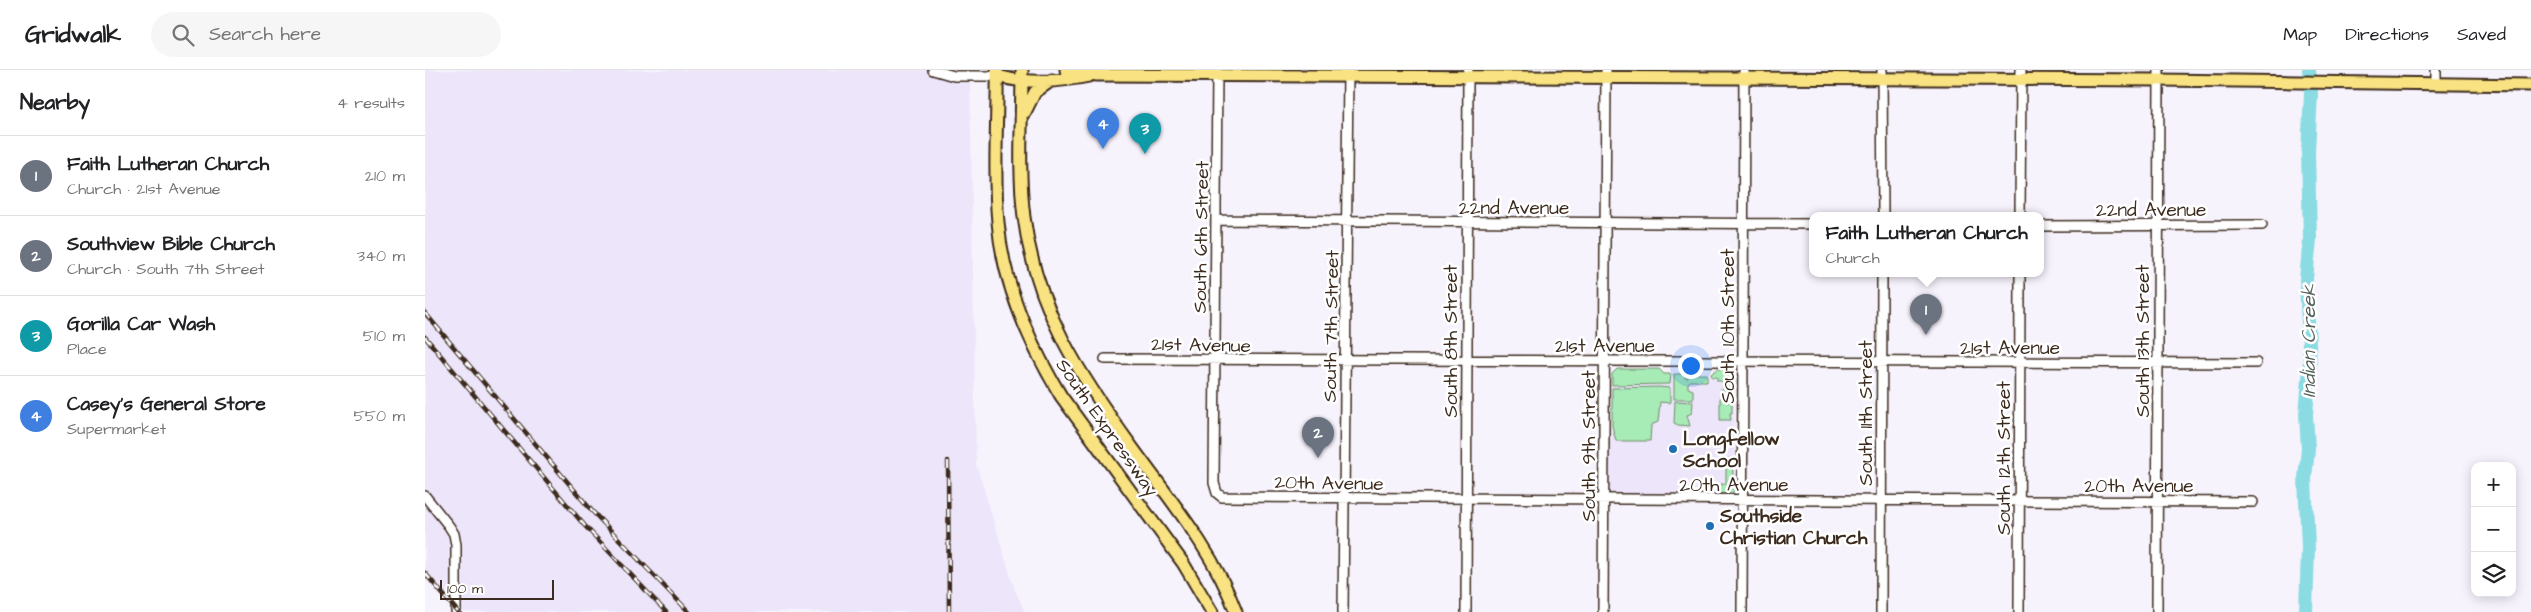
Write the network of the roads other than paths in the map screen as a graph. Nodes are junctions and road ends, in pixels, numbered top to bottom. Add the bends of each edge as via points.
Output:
1 (933, 70) edge
2 (1010, 70) edge
3 (1066, 70) edge
4 (2436, 70) edge
5 (997, 73) edge
6 (1217, 73) edge
7 (1348, 74) edge
8 (1468, 74) edge
9 (1606, 74) edge
10 (1744, 74) edge
11 (1022, 75) edge
12 (1097, 75) junction
13 (1882, 75) edge
14 (2021, 75) edge
15 (2159, 75) edge
16 (1052, 79) junction
17 (2436, 84) junction
18 (2531, 85) edge
19 (1022, 131) junction
20 (1883, 212) edge
21 (2021, 212) edge
22 (1217, 220) junction
23 (1347, 222) junction
24 (1467, 223) junction
25 (1606, 224) junction
26 (1809, 224) edge
27 (2159, 224) junction
28 (1744, 225) junction
29 (2044, 226) edge
30 (2261, 226) dead end
31 (1883, 277) edge
32 (2020, 277) edge
33 (1105, 359) dead end
34 (1215, 360) junction
35 (1346, 361) junction
36 (1467, 361) junction
37 (1605, 362) junction
38 (1743, 362) junction
39 (1882, 363) junction
40 (2020, 363) junction
41 (2158, 363) junction
42 (2256, 364) dead end
43 (1217, 493) joint
44 (425, 496) edge
45 (1344, 499) junction
46 (1466, 500) junction
47 (1603, 500) junction
48 (1742, 500) junction
49 (1881, 500) junction
50 (2019, 501) junction
51 (2158, 502) junction
52 (2253, 502) dead end
53 (456, 612) edge
54 (1212, 612) edge
55 (1236, 612) edge
56 (1343, 612) edge
57 (1466, 612) edge
58 (1603, 612) edge
59 (1742, 612) edge
60 (1881, 612) edge
61 (2019, 612) edge
62 (2157, 612) edge

1 - 5 street via 954,76
2 - 5 main road
3 - 12 main road
4 - 17 street
5 - 11 main road
5 - 54 main road, South Expressway via 998,223 1006,270 1025,326 1061,396 1183,564
6 - 7 main road
6 - 12 main road
6 - 22 street, South 6th Street
7 - 8 main road
7 - 23 street, South 7th Street
8 - 9 main road
8 - 24 street, South 8th Street
9 - 10 main road
9 - 25 street, South 9th Street
10 - 13 main road
10 - 28 street, South 10th Street
11 - 16 main road
11 - 19 main road, South Expressway
12 - 16 main road
13 - 14 main road
13 - 20 street
14 - 15 main road
14 - 21 street
15 - 17 main road via 2276,82
15 - 27 street, South 13th Street
16 - 19 main road via 1031,98
17 - 18 main road
19 - 55 main road, South Expressway via 1023,203 1028,243 1054,324 1091,391 1209,557
22 - 23 street, 22nd Avenue
22 - 34 street, South 6th Street
23 - 24 street, 22nd Avenue
23 - 35 street, South 7th Street
24 - 25 street, 22nd Avenue
24 - 36 street, South 8th Street
25 - 28 street, 22nd Avenue
25 - 37 street, South 9th Street
26 - 28 street, 22nd Avenue
27 - 29 street, 22nd Avenue
27 - 30 street, 22nd Avenue
27 - 41 street, South 13th Street
28 - 38 street, South 10th Street
31 - 39 street, South 11th Street
32 - 40 street, South 12th Street
33 - 34 street, 21st Avenue
34 - 35 street, 21st Avenue
34 - 43 street, South 6th Street via 1213,484
35 - 36 street, 21st Avenue
35 - 45 street, South 7th Street
36 - 37 street, 21st Avenue
36 - 46 street, South 8th Street
37 - 38 street, 21st Avenue
37 - 47 street, South 9th Street
38 - 39 street, 21st Avenue
38 - 48 street, South 10th Street
39 - 40 street, 21st Avenue
39 - 49 street, South 11th Street
40 - 41 street, 21st Avenue
40 - 50 street, South 12th Street
41 - 42 street, 21st Avenue
41 - 51 street, South 13th Street
43 - 45 street, 20th Avenue via 1229,498
44 - 53 street via 454,534
45 - 46 street, 20th Avenue
45 - 56 street, South 7th Street
46 - 47 street, 20th Avenue
46 - 57 street, South 8th Street
47 - 48 street, 20th Avenue
47 - 58 street, South 9th Street
48 - 49 street, 20th Avenue
48 - 59 street, South 10th Street
49 - 50 street, 20th Avenue
49 - 60 street, South 11th Street
50 - 51 street, 20th Avenue
50 - 61 street, South 12th Street
51 - 52 street, 20th Avenue
51 - 62 street, South 13th Street

